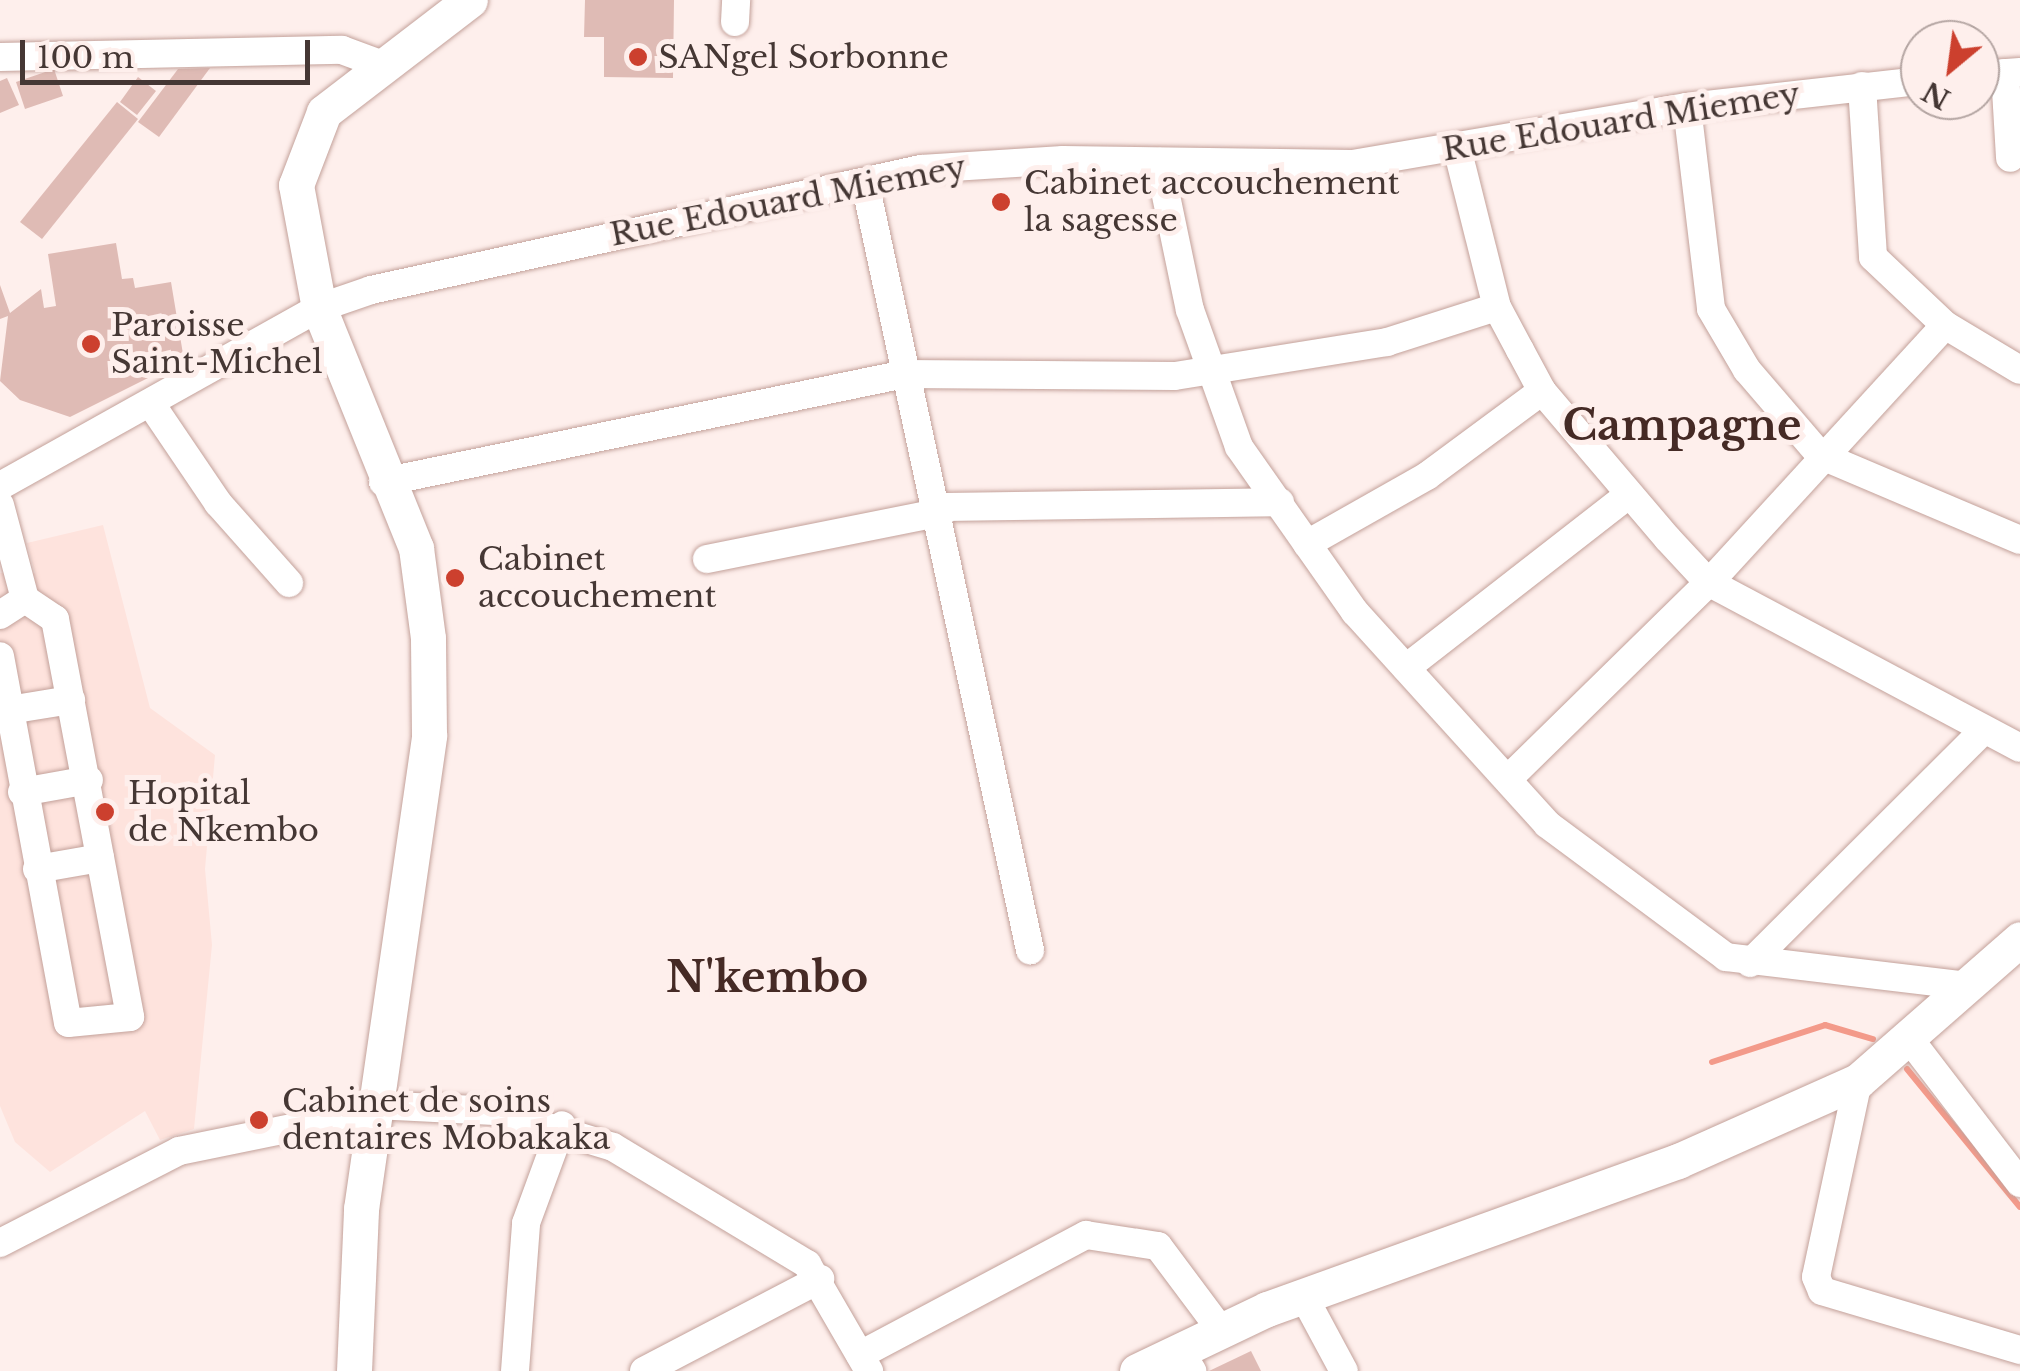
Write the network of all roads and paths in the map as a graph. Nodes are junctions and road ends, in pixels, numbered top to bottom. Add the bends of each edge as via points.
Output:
1 (457, 4) edge
2 (5, 51) edge
3 (388, 67) junction
4 (2002, 73) edge
5 (1900, 82) edge
6 (1862, 86) junction
7 (1687, 106) junction
8 (1457, 148) junction
9 (2010, 158) dead end
10 (1159, 162) junction
11 (865, 183) junction
12 (1497, 307) junction
13 (319, 308) junction
14 (1945, 325) junction
15 (2020, 370) edge
16 (1210, 371) junction
17 (906, 374) junction
18 (1542, 391) junction
19 (151, 404) junction
20 (1820, 455) junction
21 (383, 482) junction
22 (1, 489) edge
23 (1628, 496) junction
24 (1280, 502) junction
25 (941, 510) junction
26 (2020, 540) edge
27 (1307, 544) junction
28 (707, 560) dead end
29 (1708, 582) junction
30 (289, 583) dead end
31 (25, 599) junction
32 (0, 615) edge
33 (0, 656) edge
34 (1406, 668) junction
35 (71, 700) junction
36 (9, 710) junction
37 (1984, 730) junction
38 (2020, 748) edge
39 (1508, 779) junction
40 (89, 780) junction
41 (22, 792) junction
42 (100, 858) junction
43 (37, 869) junction
44 (2020, 939) edge
45 (1030, 950) dead end
46 (1750, 962) junction
47 (1968, 986) junction
48 (1912, 1041) junction
49 (1858, 1080) junction
50 (374, 1118) junction
51 (562, 1125) junction
52 (2020, 1183) edge
53 (0, 1243) edge
54 (820, 1279) junction
55 (1303, 1295) junction
56 (1220, 1329) junction
57 (2020, 1350) edge
58 (1186, 1360) edge
59 (864, 1363) edge
60 (354, 1371) edge
61 (515, 1371) edge
62 (644, 1371) edge
63 (1137, 1371) edge
64 (1344, 1371) edge

1 - 3 main road
2 - 3 street via 323,49
3 - 13 main road via 324,112 299,166 298,222
4 - 9 street
5 - 6 street, Rue Edouard Miemey
6 - 7 street, Rue Edouard Miemey
6 - 14 street via 1873,257
7 - 8 street, Rue Edouard Miemey
7 - 20 street via 1711,309 1746,370
8 - 10 street, Rue Edouard Miemey via 1293,168
8 - 12 street
10 - 11 street, Rue Edouard Miemey via 979,162
10 - 16 street
11 - 13 street, Rue Edouard Miemey
11 - 17 street
12 - 16 street via 1436,331
12 - 18 street
13 - 19 street, Rue Edouard Miemey
13 - 21 main road
14 - 15 street
14 - 20 street
16 - 17 street
16 - 24 street via 1240,447
17 - 21 street
17 - 25 street
18 - 23 street
18 - 27 street via 1427,476
19 - 22 street, Rue Edouard Miemey
19 - 30 street via 218,503
20 - 26 street
20 - 29 street
21 - 50 main road via 416,548 431,696
22 - 31 street
23 - 29 street
23 - 34 street
24 - 25 street
24 - 27 street
25 - 28 street
25 - 45 street via 974,714
27 - 34 street
29 - 37 street
29 - 39 street
31 - 32 street
31 - 35 street via 56,618
33 - 36 street
34 - 39 street
35 - 36 street
35 - 40 street
36 - 41 street
37 - 38 street
37 - 46 street
39 - 46 street via 1580,855 1682,930
40 - 41 street
40 - 42 street
41 - 43 street
42 - 43 street
42 - 43 street via 132,1014 79,1027 68,1022
44 - 47 main road
46 - 47 street
47 - 48 main road
48 - 49 main road
48 - 52 street
49 - 55 main road via 1678,1161
49 - 57 street via 1816,1277 1822,1291
50 - 51 street
50 - 53 street via 179,1150
50 - 60 main road
51 - 54 street via 669,1179
51 - 61 street via 526,1223
54 - 59 street
54 - 62 street
55 - 56 main road
55 - 64 street
56 - 58 main road
56 - 59 street via 1158,1246 1086,1235
58 - 63 main road

